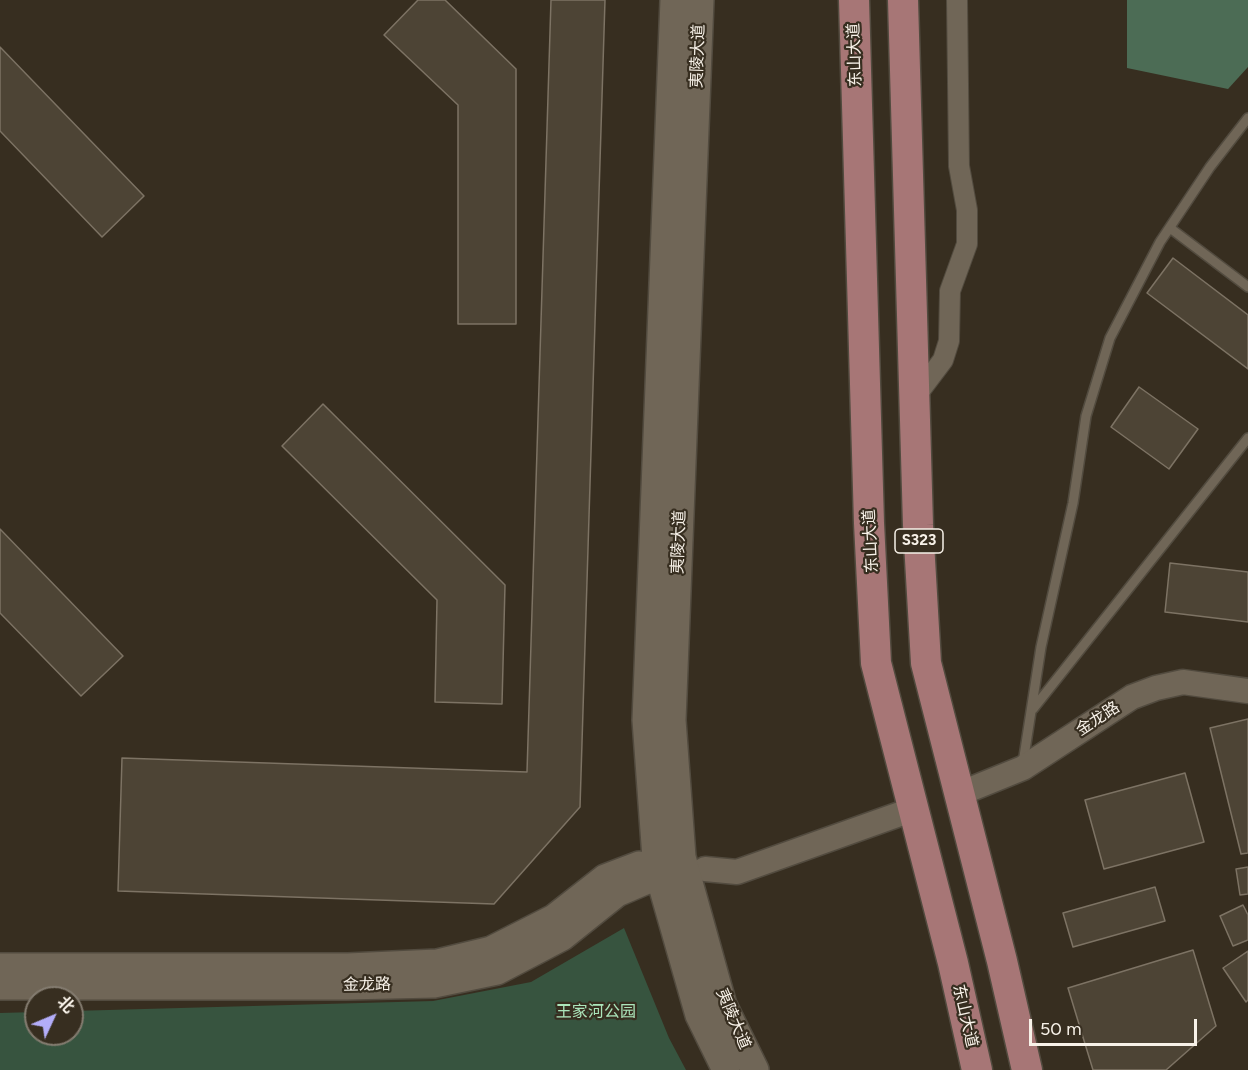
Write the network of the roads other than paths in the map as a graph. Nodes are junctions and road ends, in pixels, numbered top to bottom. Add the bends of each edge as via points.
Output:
1 (674, 0) edge
2 (700, 0) edge
3 (854, 0) edge
4 (903, 0) edge
5 (957, 0) edge
6 (1248, 118) edge
7 (1170, 228) junction
8 (1248, 287) edge
9 (915, 398) junction
10 (1248, 438) edge
11 (1248, 691) edge
12 (1031, 711) junction
13 (1023, 768) junction
14 (959, 794) junction
15 (914, 809) junction
16 (678, 867) junction
17 (0, 967) edge
18 (0, 986) edge
19 (726, 1070) edge
20 (755, 1070) edge
21 (977, 1070) edge
22 (1027, 1070) edge

1 - 16 main road, 夷陵大道 via 646,720
2 - 16 main road, 夷陵大道 via 672,720
3 - 15 main road, 东山大道 via 876,663
4 - 9 main road, S323
5 - 9 street via 959,166 967,210 967,244 950,291 950,342 943,360
6 - 7 lane
7 - 8 lane
7 - 12 lane via 1110,338 1086,416 1073,503
9 - 14 main road, S323 via 926,663
10 - 12 lane
11 - 13 street, 金龙路 via 1183,682 1156,688 1132,697
12 - 13 lane
13 - 14 street, 金龙路
14 - 22 main road, S323
15 - 16 street, 金龙路 via 737,872
15 - 21 main road, 东山大道
16 - 17 main road, 金龙路 via 605,878 554,918 491,950 437,963 348,967
16 - 18 main road, 金龙路 via 617,893 562,937 497,971 434,984
16 - 19 main road, 夷陵大道 via 699,1015
16 - 20 main road, 夷陵大道 via 723,1005

